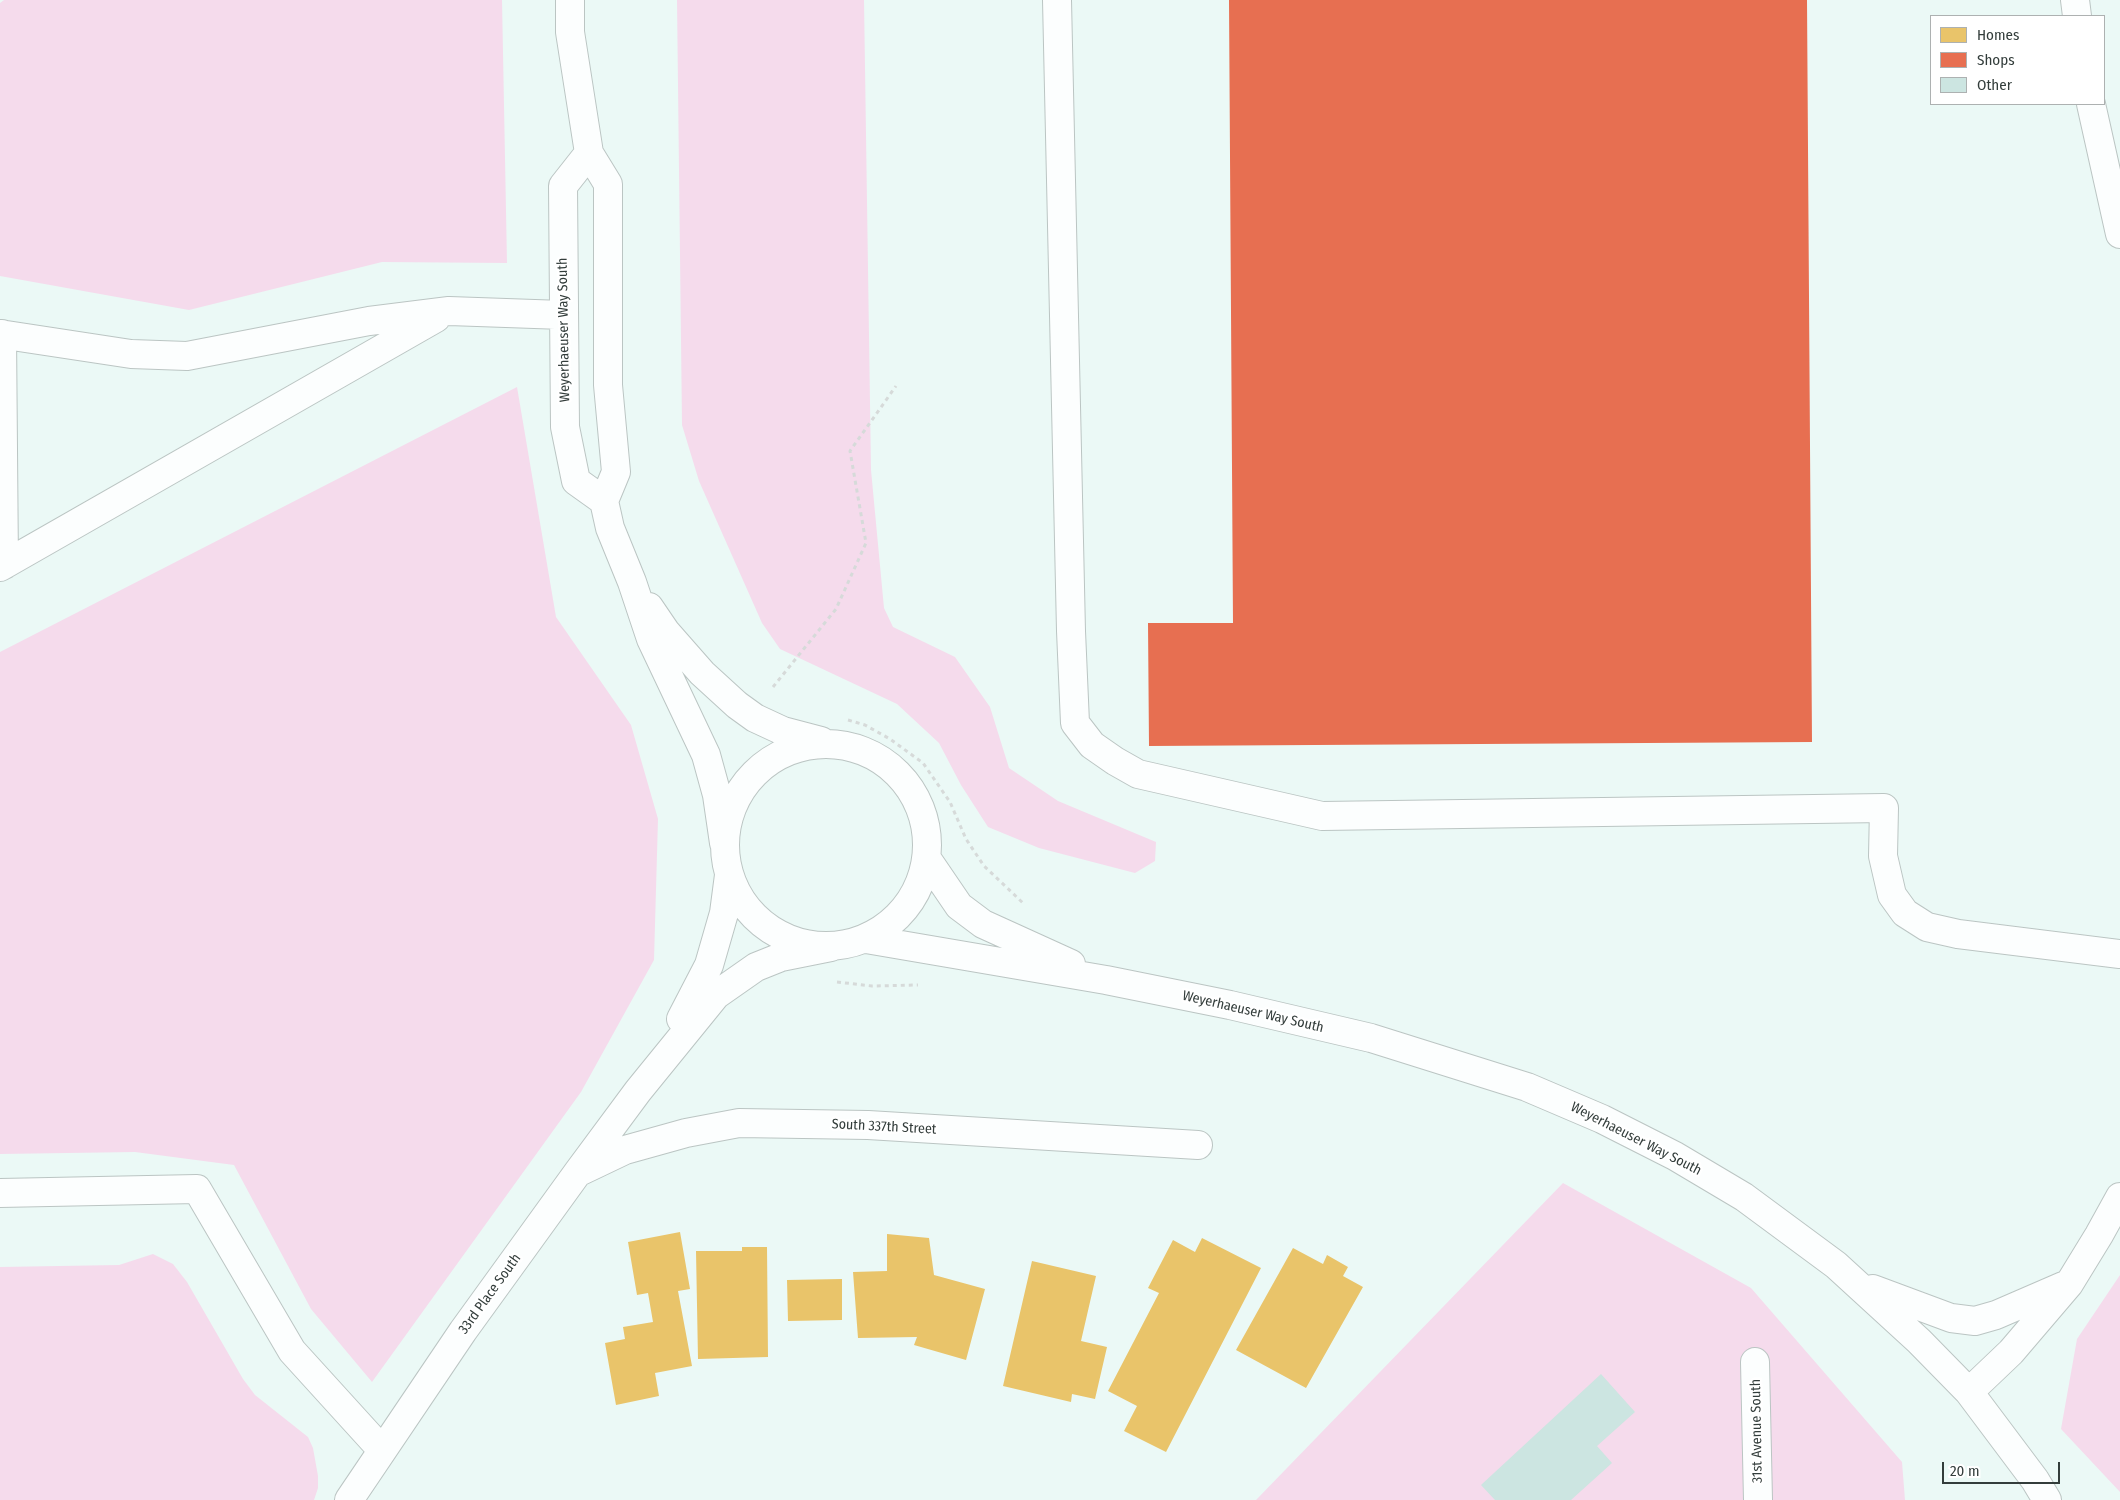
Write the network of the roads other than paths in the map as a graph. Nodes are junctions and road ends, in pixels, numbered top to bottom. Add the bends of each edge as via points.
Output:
1 (570, 0) edge
2 (1057, 0) edge
3 (2075, 0) edge
4 (2077, 15) edge
5 (2091, 105) edge
6 (589, 154) junction
7 (2120, 234) edge
8 (448, 311) junction
9 (563, 315) junction
10 (1, 334) edge
11 (604, 501) junction
12 (2, 566) edge
13 (632, 582) junction
14 (830, 743) junction
15 (724, 843) junction
16 (927, 859) junction
17 (728, 875) junction
18 (866, 939) junction
19 (832, 947) junction
20 (2120, 954) edge
21 (1106, 980) junction
22 (638, 1091) junction
23 (1198, 1145) dead end
24 (578, 1172) junction
25 (0, 1193) edge
26 (2120, 1197) edge
27 (1856, 1283) junction
28 (2069, 1284) junction
29 (1755, 1362) dead end
30 (1968, 1392) junction
31 (382, 1450) junction
32 (349, 1500) edge
33 (1758, 1500) edge
34 (2047, 1500) edge

1 - 6 street via 570,32
2 - 20 street via 1075,724 1092,745 1138,774 1322,816 1884,808 1883,856 1892,895 1905,913 1927,927 1958,934
3 - 4 street
5 - 7 street
6 - 9 street, Weyerhaeuser Way South via 563,186
6 - 11 street via 608,184 608,384 616,472
8 - 9 street
8 - 10 street via 369,321 187,356 130,354
8 - 12 street
9 - 11 street, Weyerhaeuser Way South via 565,427 576,481
10 - 12 street
11 - 13 street via 610,528
13 - 14 street via 666,632 702,673 737,705 755,718 783,730
13 - 15 street via 651,639 706,755 717,795
14 - 15 street via 798,747 769,761 745,783 730,811
14 - 16 street via 863,750 892,768 914,793 926,825
15 - 17 street
16 - 18 street via 917,893 895,920
16 - 21 street, Weyerhaeuser Way South via 960,906 983,924
17 - 19 street via 743,905 768,928 798,943
17 - 22 street, 33rd Place South via 724,913 709,965
18 - 19 street, 33rd Place South
18 - 21 street, Weyerhaeuser Way South
19 - 22 street, 33rd Place South via 781,957 756,967 716,995
21 - 27 street, Weyerhaeuser Way South via 1371,1038 1527,1087 1602,1118 1744,1197
22 - 24 street, 33rd Place South
23 - 24 street, South 337th Street via 868,1125 739,1123 686,1132 626,1150
24 - 31 street, 33rd Place South
25 - 31 street via 197,1188 292,1351
26 - 28 street
27 - 28 street via 1951,1318 1975,1321
27 - 30 street, Weyerhaeuser Way South
28 - 30 street via 2011,1352
29 - 33 street, 31st Avenue South
30 - 34 street, Weyerhaeuser Way South
31 - 32 street, 33rd Place South

